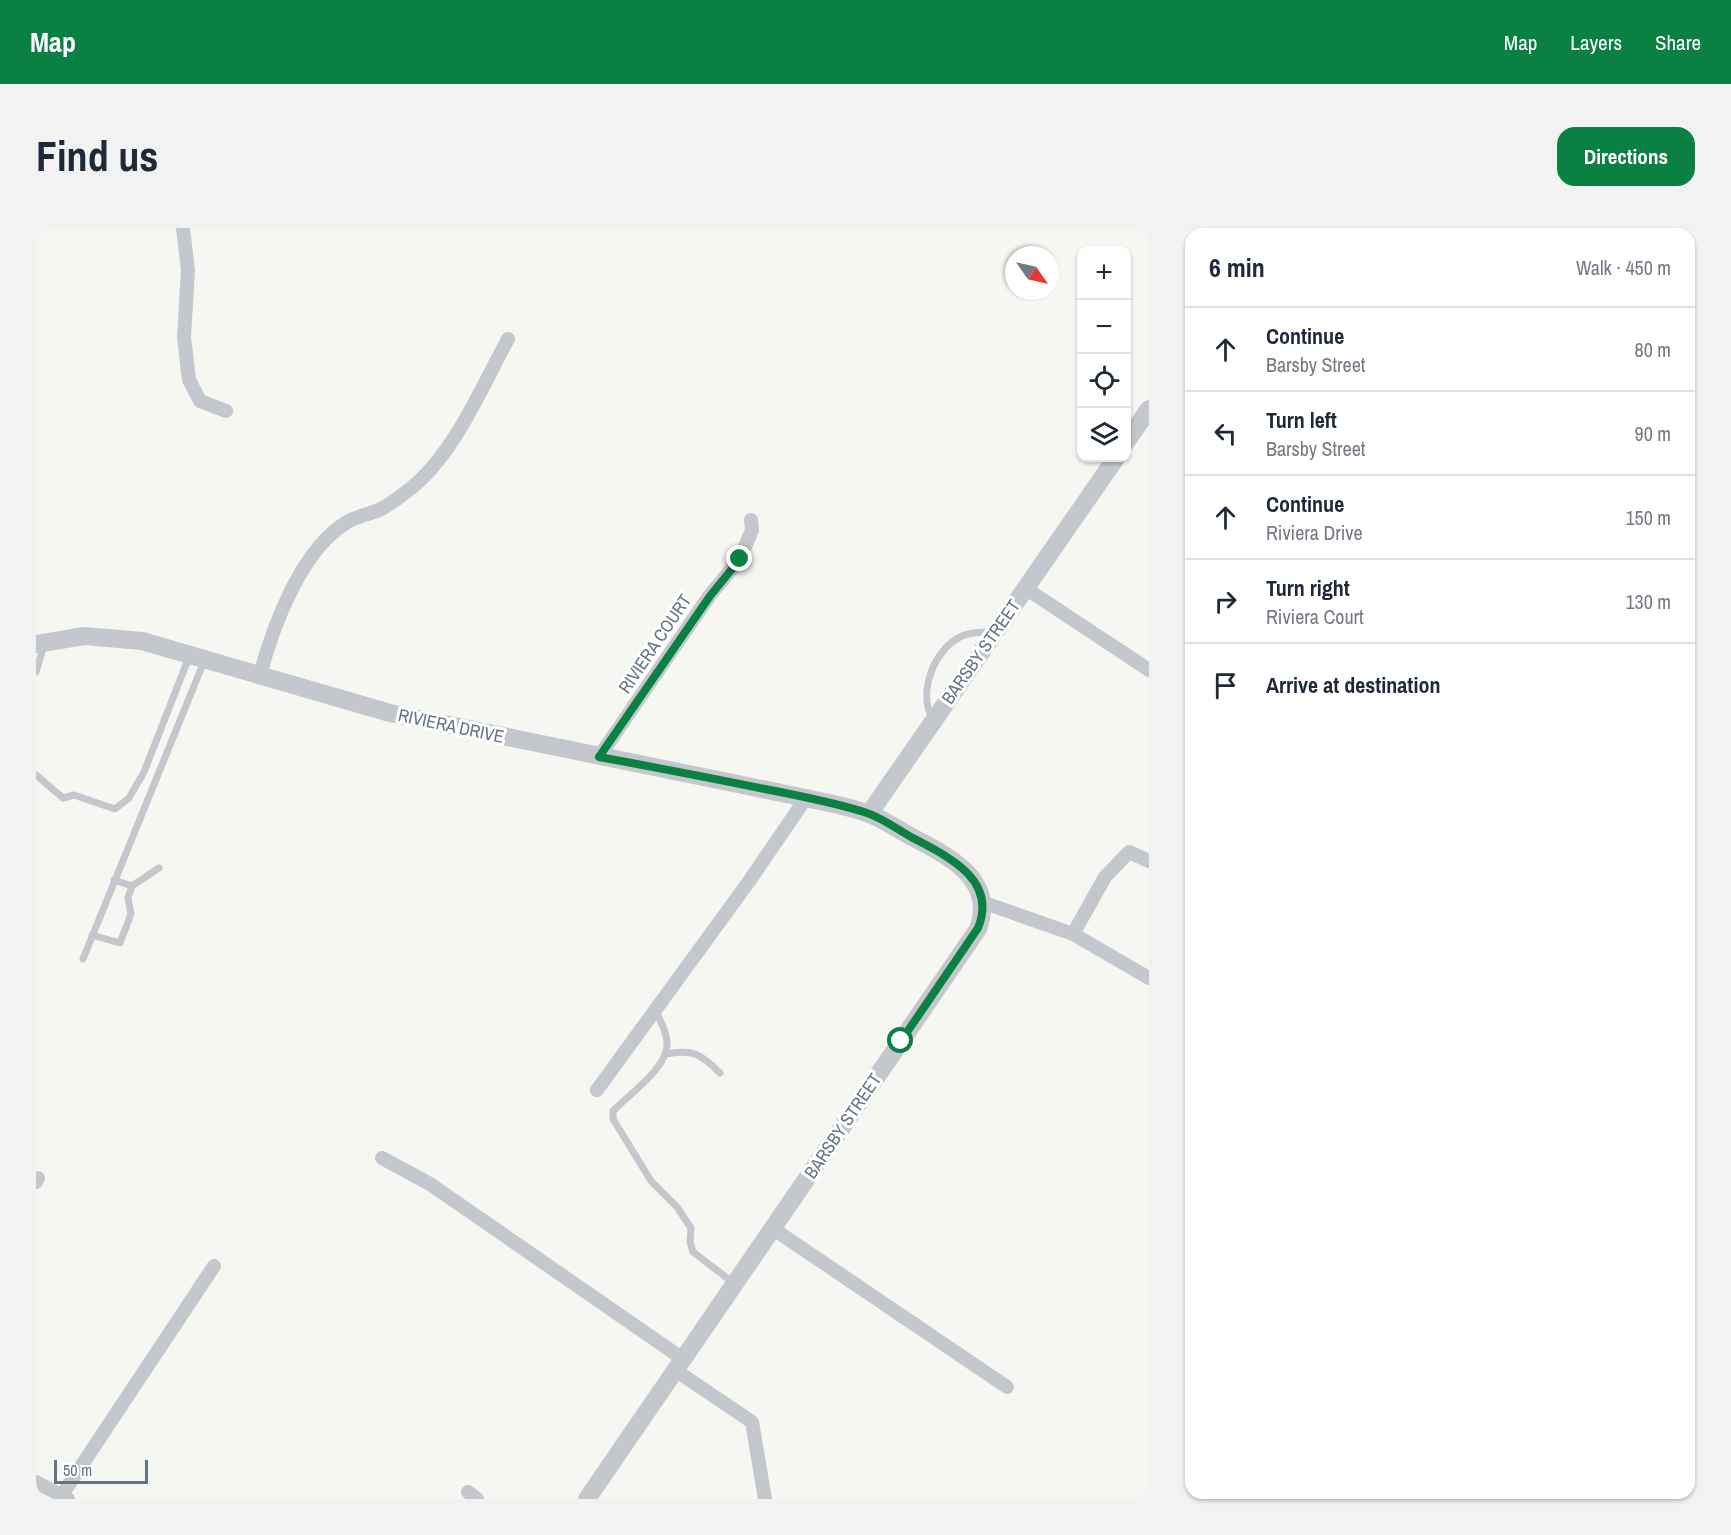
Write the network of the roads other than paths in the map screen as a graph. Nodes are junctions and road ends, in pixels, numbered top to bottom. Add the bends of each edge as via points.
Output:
1 (183, 228) edge
2 (508, 339) dead end
3 (1149, 409) edge
4 (226, 411) dead end
5 (1131, 435) edge
6 (1113, 462) edge
7 (751, 520) dead end
8 (1025, 588) junction
9 (995, 632) junction
10 (40, 643) edge
11 (197, 657) junction
12 (1149, 670) edge
13 (36, 672) edge
14 (260, 675) junction
15 (933, 720) junction
16 (599, 757) junction
17 (36, 775) edge
18 (806, 798) junction
19 (869, 814) junction
20 (1149, 861) edge
21 (159, 868) dead end
22 (114, 880) junction
23 (132, 886) junction
24 (982, 902) junction
25 (1073, 934) junction
26 (92, 935) junction
27 (83, 959) dead end
28 (1149, 978) edge
29 (655, 1009) junction
30 (666, 1054) junction
31 (720, 1073) dead end
32 (597, 1090) dead end
33 (382, 1158) dead end
34 (772, 1228) junction
35 (213, 1266) dead end
36 (735, 1284) junction
37 (679, 1364) junction
38 (1007, 1387) dead end
39 (36, 1482) edge
40 (65, 1497) edge
41 (586, 1499) edge
42 (765, 1499) edge

1 - 4 street via 188,270 184,337 189,380 200,401
2 - 14 street via 449,447 417,483 383,508 349,521 331,534 312,557 270,638
3 - 5 street
6 - 8 street, BARSBY STREET
7 - 16 street, RIVIERA COURT via 752,530 740,559
8 - 9 street, BARSBY STREET
8 - 12 street
9 - 15 street, BARSBY STREET
9 - 15 lane via 959,637 935,662 926,699
10 - 11 street, RIVIERA DRIVE via 84,636 142,641
10 - 13 lane
11 - 14 street, RIVIERA DRIVE
11 - 17 lane via 144,772 129,798 115,809 75,795 63,798
11 - 22 lane
14 - 16 street, RIVIERA DRIVE via 390,713
15 - 19 street, BARSBY STREET
16 - 18 street, RIVIERA DRIVE
18 - 19 street, RIVIERA DRIVE
18 - 29 street
19 - 24 street via 962,866 974,880
20 - 25 street via 1129,852 1106,878
21 - 23 lane
22 - 23 lane
22 - 26 lane
23 - 26 lane via 128,898 130,914 120,943
24 - 25 street
24 - 34 street, BARSBY STREET via 983,916 978,928
25 - 28 street
26 - 27 lane
29 - 30 lane via 667,1041
29 - 32 street
30 - 31 lane via 694,1052
30 - 36 lane via 648,1079 613,1111 613,1119 651,1181 691,1228 693,1252
33 - 37 street via 430,1184
34 - 36 street, BARSBY STREET
34 - 38 street
35 - 40 street
36 - 37 street, BARSBY STREET
37 - 41 street, BARSBY STREET
37 - 42 street via 752,1422
39 - 40 street

